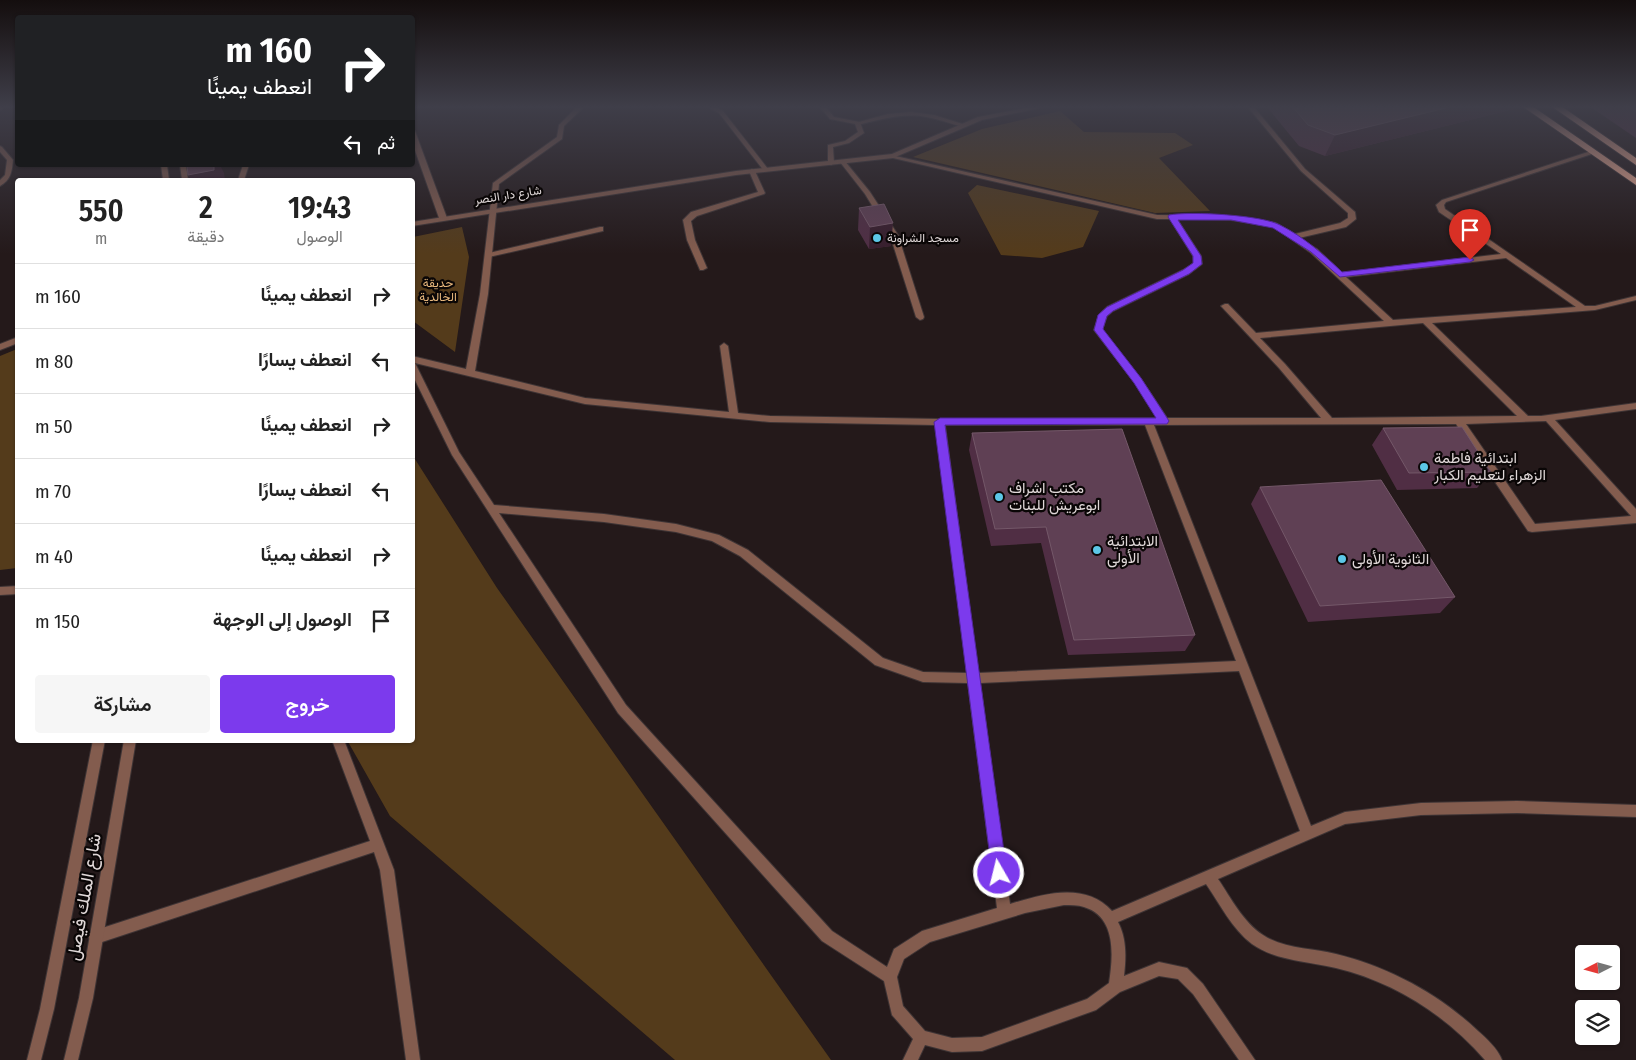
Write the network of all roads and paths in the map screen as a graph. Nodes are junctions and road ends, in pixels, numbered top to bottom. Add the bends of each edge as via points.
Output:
1 (6, 155) edge
2 (421, 155) edge
3 (535, 155) edge
4 (755, 155) edge
5 (830, 155) edge
6 (1291, 155) edge
7 (1582, 155) edge
8 (1598, 155) edge
9 (893, 156) joint
10 (842, 161) junction
11 (830, 163) junction
12 (766, 170) junction
13 (752, 171) junction
14 (1636, 182) edge
15 (0, 184) edge
16 (494, 210) junction
17 (1172, 217) junction
18 (443, 218) junction
19 (415, 223) edge
20 (600, 229) dead end
21 (1293, 237) junction
22 (489, 255) junction
23 (1507, 256) junction
24 (703, 268) dead end
25 (1340, 275) junction
26 (1636, 298) edge
27 (1225, 306) dead end
28 (1584, 309) junction
29 (920, 317) dead end
30 (1425, 320) junction
31 (1391, 322) junction
32 (1254, 336) junction
33 (15, 341) edge
34 (724, 346) dead end
35 (0, 347) edge
36 (415, 360) edge
37 (415, 370) edge
38 (470, 373) junction
39 (1636, 406) edge
40 (734, 416) junction
41 (1548, 418) junction
42 (1525, 419) junction
43 (1148, 421) junction
44 (1164, 421) junction
45 (1329, 421) junction
46 (1459, 421) junction
47 (940, 422) junction
48 (490, 508) junction
49 (1636, 515) edge
50 (1636, 519) edge
51 (15, 590) edge
52 (0, 591) edge
53 (1243, 666) junction
54 (974, 678) junction
55 (98, 743) edge
56 (129, 743) edge
57 (339, 743) edge
58 (1636, 811) edge
59 (1308, 834) junction
60 (377, 845) junction
61 (1209, 876) junction
62 (1004, 912) junction
63 (1109, 919) junction
64 (96, 937) junction
65 (890, 977) junction
66 (1115, 987) junction
67 (921, 1037) junction
68 (34, 1060) edge
69 (71, 1060) edge
70 (413, 1060) edge
71 (910, 1060) edge
72 (1248, 1060) edge
73 (1495, 1060) edge

1 - 15 street via 10,160 8,175
2 - 18 street
3 - 16 street via 496,183
4 - 12 street
5 - 11 street
6 - 21 street via 1351,212 1352,219 1343,225
7 - 23 street via 1440,205 1442,210
8 - 14 highway
9 - 10 street, شارع دار النصر
9 - 17 street via 1157,217
10 - 11 street, شارع دار النصر
10 - 29 street via 868,193 894,236
11 - 12 street, شارع دار النصر
12 - 13 street, شارع دار النصر
13 - 16 street, شارع دار النصر
13 - 24 street via 762,194 694,214 687,220
16 - 18 street, شارع دار النصر
16 - 22 street
17 - 21 street via 1231,218 1276,226
17 - 44 street via 1197,256 1198,264 1110,309 1103,315 1098,330
18 - 19 street, شارع دار النصر
20 - 22 street
21 - 25 street
22 - 38 street
23 - 25 street
23 - 28 street
25 - 31 street
26 - 28 street
27 - 32 street
28 - 30 street
30 - 31 street
30 - 42 street
31 - 32 street
32 - 45 street
33 - 35 street
34 - 40 street
36 - 38 street
37 - 48 street via 455,453
38 - 40 street via 585,401
39 - 41 street
40 - 47 street
41 - 42 street
41 - 49 street
42 - 46 street
43 - 44 street
43 - 47 street
43 - 53 street
44 - 45 street
45 - 46 street
46 - 50 street via 1532,528
47 - 54 street
48 - 54 street via 604,518 676,528 715,538 744,553 879,662 923,677
48 - 65 street via 622,709 827,936
51 - 52 street
53 - 54 street
53 - 59 street
54 - 62 street
55 - 68 street via 47,1009
56 - 64 street, شارع الملك فيصل
57 - 60 street
58 - 59 street via 1517,807 1421,809 1345,818
59 - 61 street
60 - 64 street
60 - 70 street via 387,870
61 - 63 street
61 - 73 street via 1240,921 1258,939 1277,947 1338,961 1403,986 1466,1027
62 - 63 street via 1064,898 1091,902
62 - 65 street via 927,936 899,954
63 - 66 street via 1120,942
64 - 69 street, شارع الملك فيصل
65 - 67 street via 897,1010
66 - 67 street via 1092,1005 982,1044 952,1045
66 - 72 street via 1159,969 1182,973 1198,989
67 - 71 street

